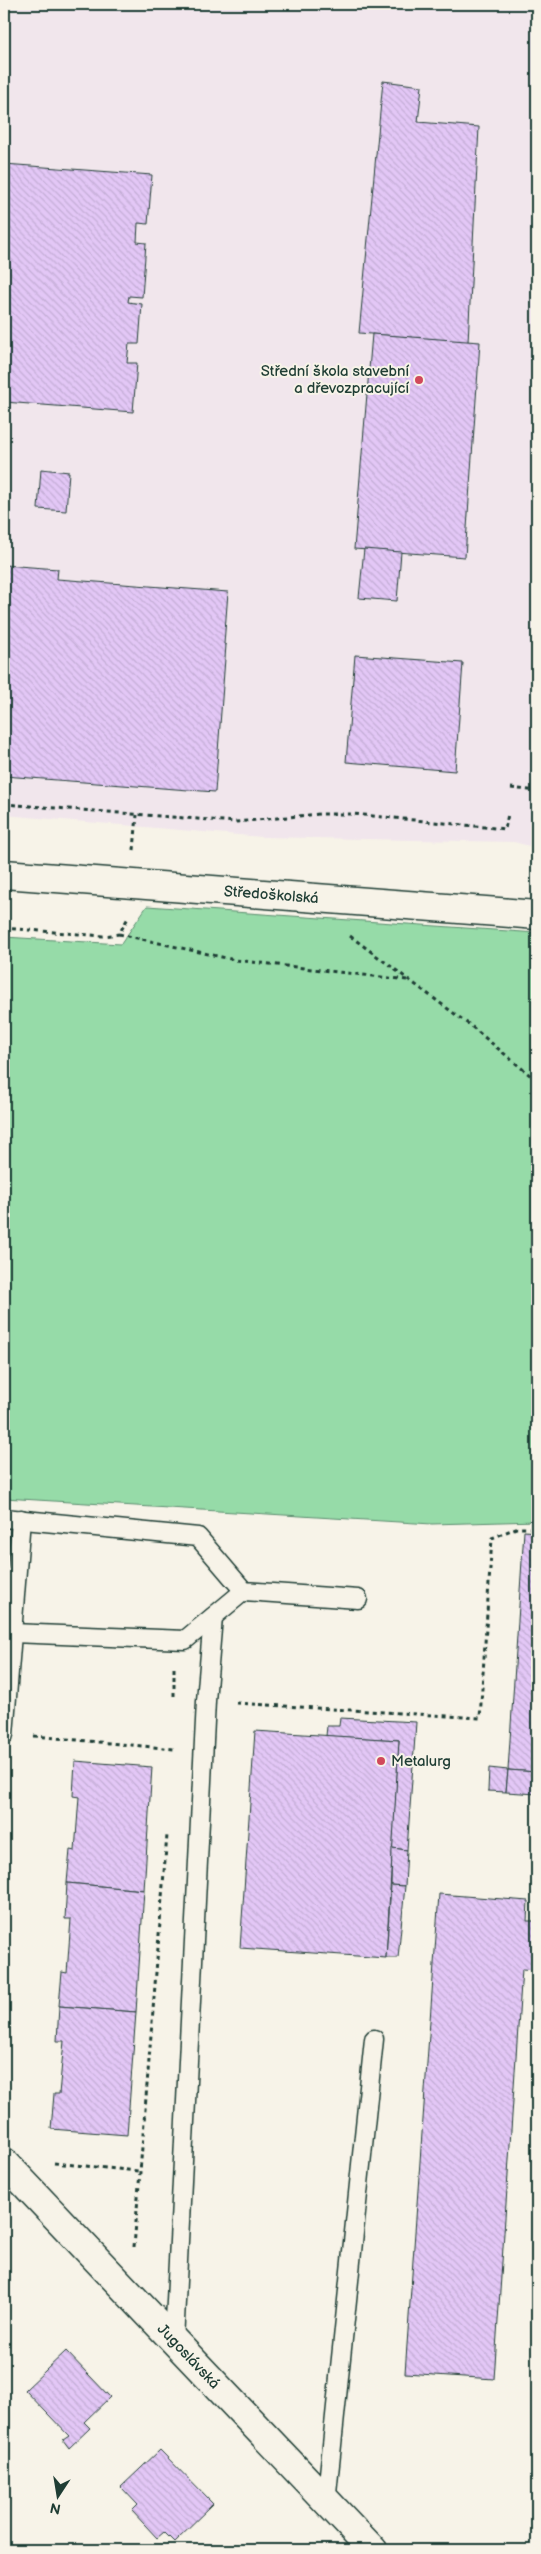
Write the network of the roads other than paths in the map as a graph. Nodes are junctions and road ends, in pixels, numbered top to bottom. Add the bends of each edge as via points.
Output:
1 (4, 874) edge
2 (537, 915) edge
3 (12, 1519) edge
4 (244, 1591) junction
5 (358, 1599) dead end
6 (213, 1617) junction
7 (12, 1633) junction
8 (4, 1734) edge
9 (374, 2039) dead end
10 (4, 2162) edge
11 (174, 2341) junction
12 (326, 2503) junction
13 (373, 2550) edge

1 - 2 street, Středoškolská
3 - 4 lane via 198,1537
3 - 7 lane
4 - 5 lane
4 - 6 lane
6 - 7 lane via 185,1640
6 - 11 lane
7 - 8 lane
9 - 12 lane
10 - 11 street, Jugoslávská
11 - 12 street, Jugoslávská
12 - 13 street, Jugoslávská

